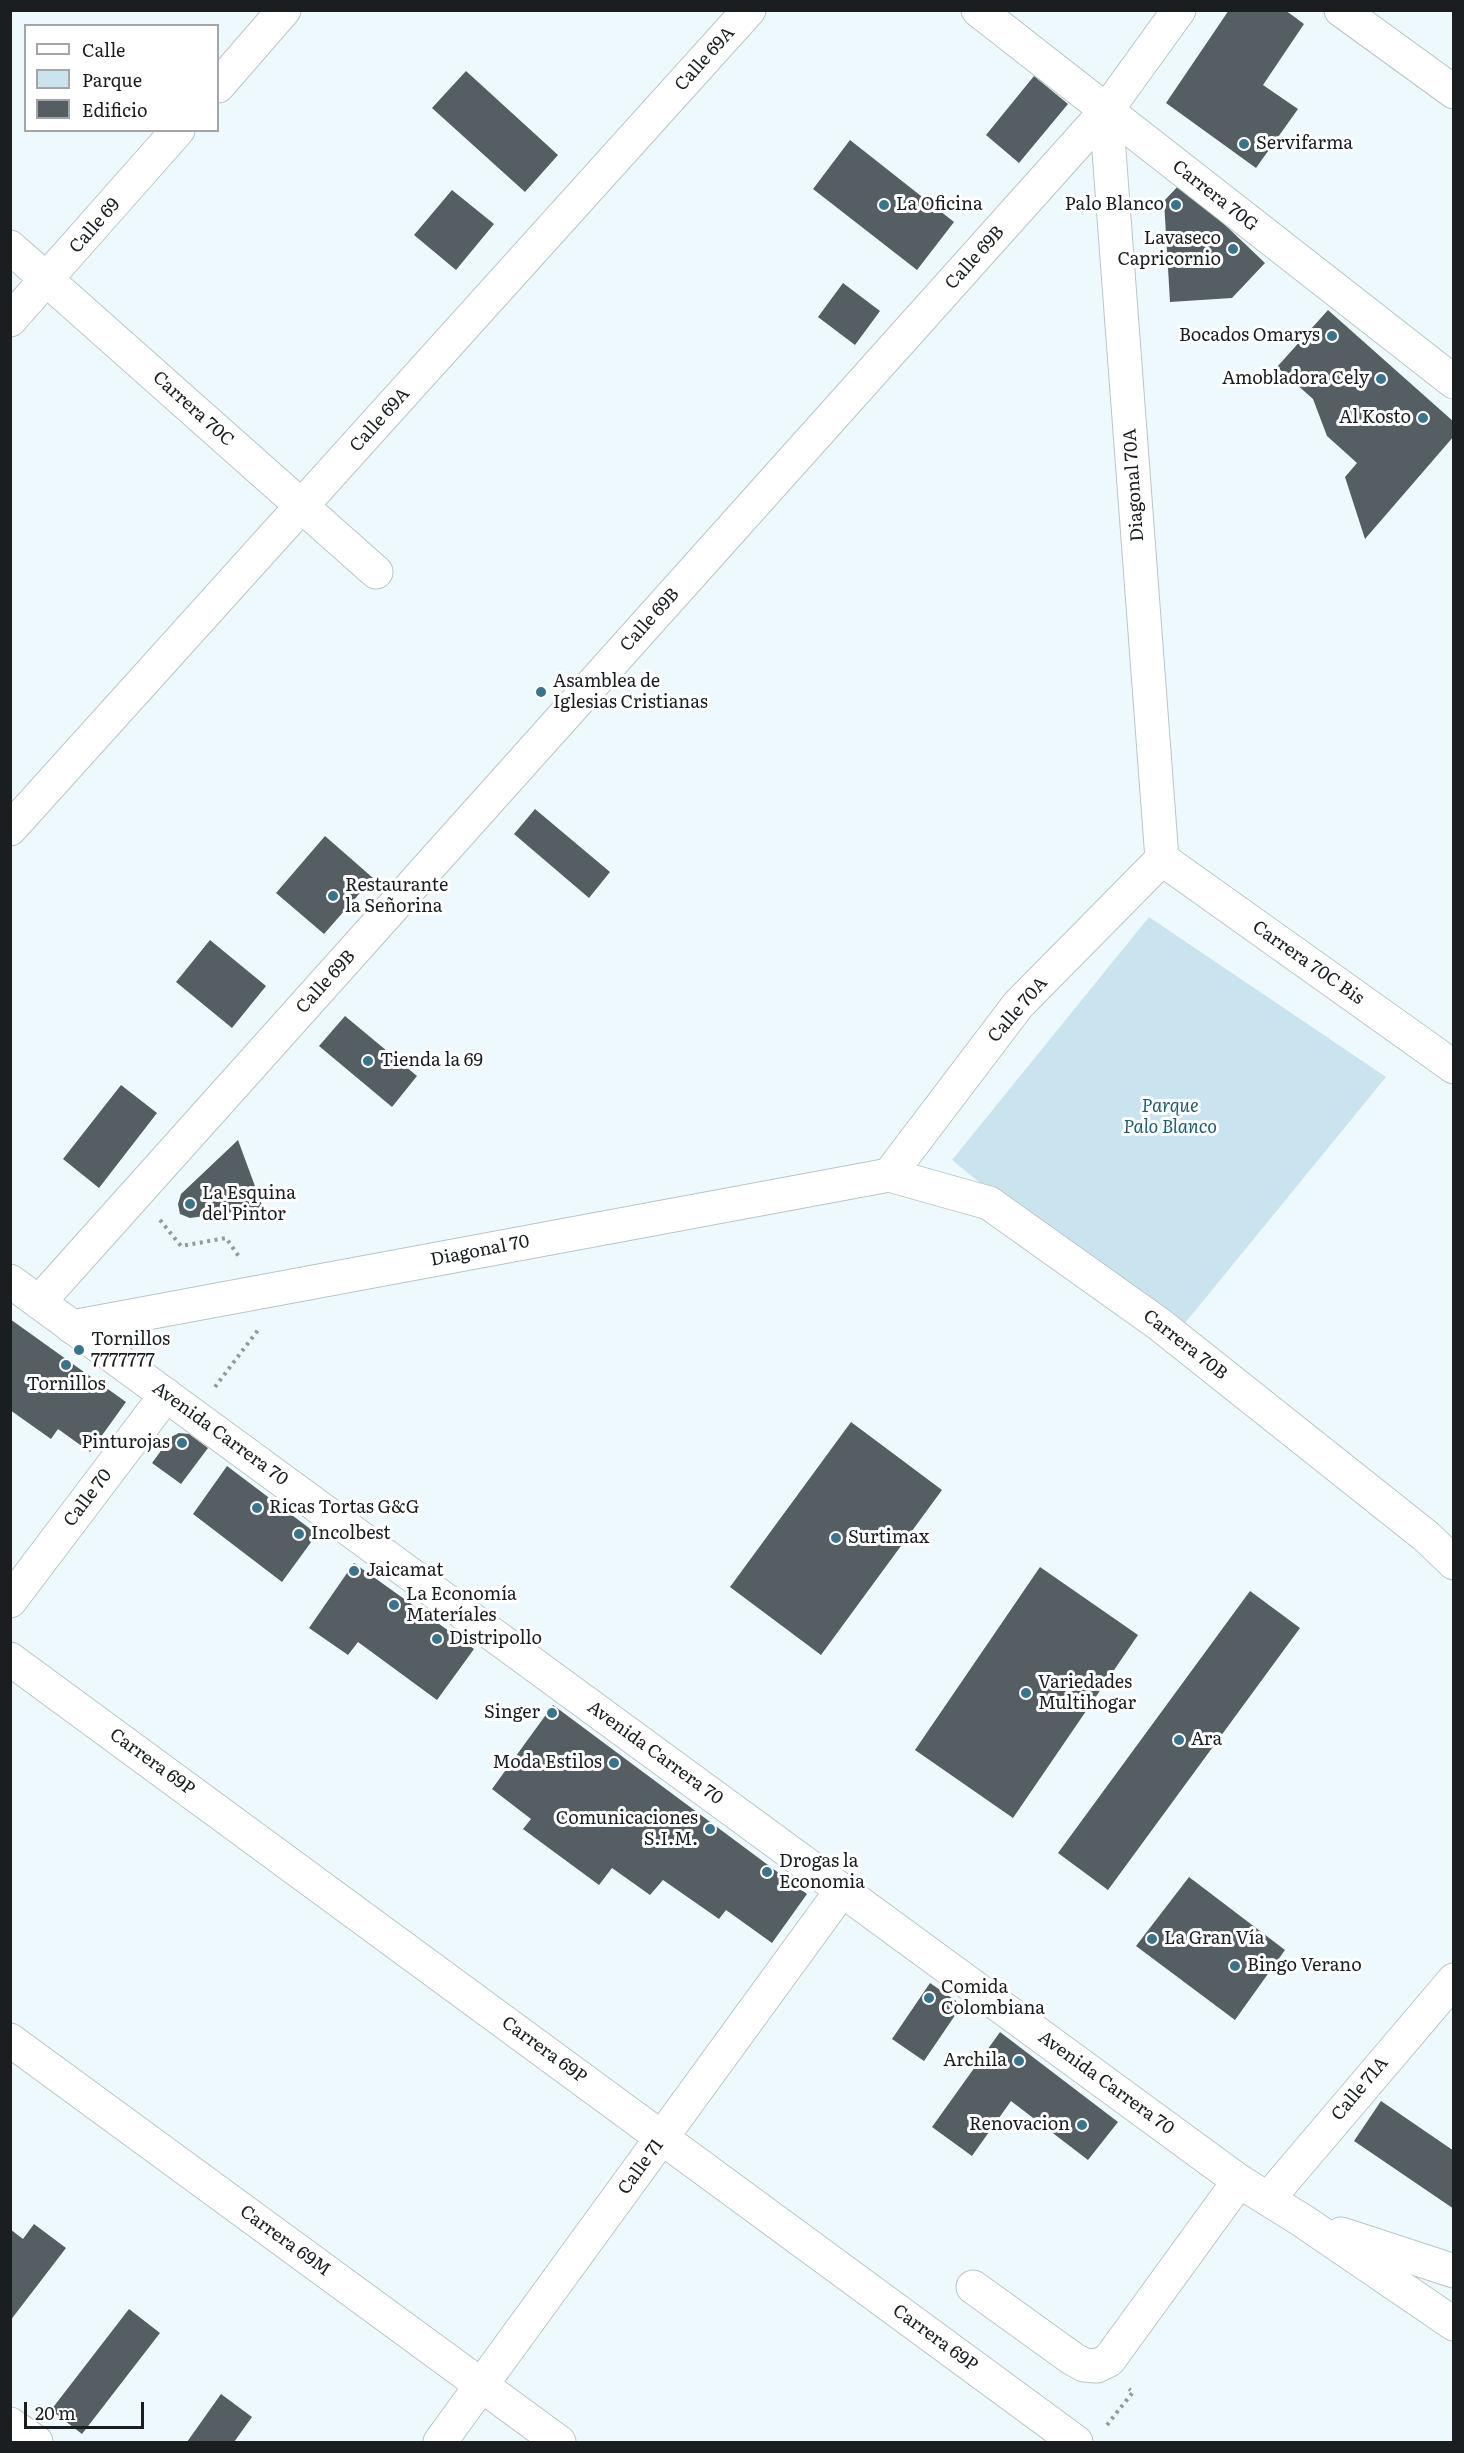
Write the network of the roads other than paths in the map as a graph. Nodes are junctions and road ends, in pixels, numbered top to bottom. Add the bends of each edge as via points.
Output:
1 (284, 10) edge
2 (749, 10) edge
3 (978, 10) edge
4 (1179, 10) edge
5 (1341, 10) edge
6 (219, 85) edge
7 (1454, 92) edge
8 (1106, 111) junction
9 (176, 132) edge
10 (10, 247) edge
11 (47, 279) junction
12 (10, 320) edge
13 (1454, 382) edge
14 (302, 506) junction
15 (376, 572) dead end
16 (10, 829) edge
17 (1162, 859) junction
18 (1454, 1067) edge
19 (889, 1175) junction
20 (10, 1281) edge
21 (39, 1302) junction
22 (72, 1327) junction
23 (166, 1395) junction
24 (1454, 1563) edge
25 (10, 1601) edge
26 (10, 1659) edge
27 (842, 1890) junction
28 (1452, 1985) edge
29 (10, 2040) edge
30 (662, 2137) junction
31 (1239, 2181) junction
32 (1268, 2199) junction
33 (1303, 2221) junction
34 (1454, 2271) edge
35 (973, 2287) dead end
36 (1454, 2324) edge
37 (481, 2386) junction
38 (10, 2424) edge
39 (36, 2442) edge
40 (440, 2442) edge
41 (559, 2442) edge
42 (1076, 2442) edge

1 - 6 street
2 - 14 street, Calle 69A
3 - 8 street, Carrera 70G
4 - 8 street, Calle 69B
5 - 7 street
8 - 13 street, Carrera 70G
8 - 17 street, Diagonal 70A
8 - 21 street, Calle 69B
9 - 11 street, Calle 69
10 - 11 street, Carrera 70C
11 - 12 street, Calle 69
11 - 14 street, Carrera 70C
14 - 15 street, Carrera 70C
14 - 16 street, Calle 69A
17 - 18 street, Carrera 70C Bis
17 - 19 street, Calle 70A via 1018,1005
19 - 22 street, Diagonal 70
19 - 24 street, Carrera 70B via 989,1203 1159,1324
20 - 21 street, Avenida Carrera 70
21 - 22 street, Avenida Carrera 70
22 - 23 street, Avenida Carrera 70
23 - 25 street, Calle 70
23 - 27 street, Avenida Carrera 70
26 - 30 street, Carrera 69P
27 - 30 street, Calle 71
27 - 31 street, Avenida Carrera 70
28 - 32 street, Calle 71A
29 - 37 street, Carrera 69M
30 - 37 street, Calle 71
30 - 42 street, Carrera 69P
31 - 32 street, Avenida Carrera 70
31 - 35 street via 1109,2360 1097,2366 1084,2365 1073,2358
32 - 33 street, Avenida Carrera 70
33 - 34 street, Avenida Carrera 70
33 - 36 street, Avenida Carrera 70
37 - 40 street, Calle 71
37 - 41 street, Carrera 69M
38 - 39 street

